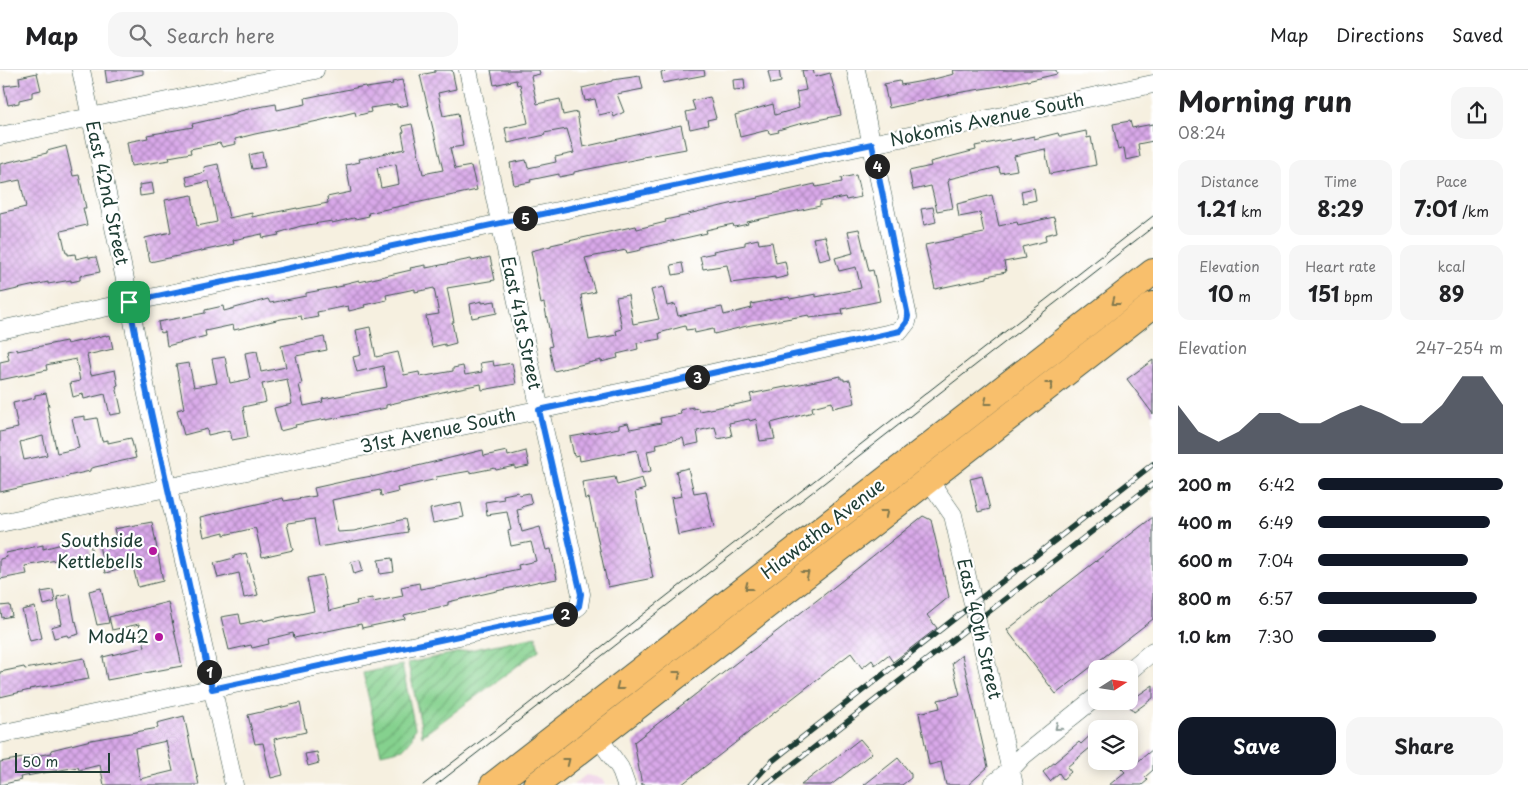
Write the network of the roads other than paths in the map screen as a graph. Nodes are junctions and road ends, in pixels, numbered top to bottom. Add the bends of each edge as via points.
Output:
1 (81, 70) edge
2 (315, 70) edge
3 (468, 70) edge
4 (856, 70) edge
5 (1153, 84) edge
6 (91, 117) junction
7 (0, 136) edge
8 (872, 144) junction
9 (500, 223) junction
10 (1153, 272) edge
11 (129, 302) junction
12 (1153, 305) edge
13 (0, 330) edge
14 (539, 410) junction
15 (928, 479) junction
16 (168, 488) junction
17 (0, 523) edge
18 (1153, 651) edge
19 (1138, 664) edge
20 (212, 689) junction
21 (1088, 703) edge
22 (0, 734) edge
23 (598, 737) junction
24 (1012, 777) edge
25 (234, 785) edge
26 (493, 785) edge
27 (536, 785) edge
28 (626, 785) edge
29 (992, 785) edge

1 - 6 street, East 42nd Street
2 - 6 street
3 - 9 street, East 41st Street
4 - 8 street
5 - 8 street, Nokomis Avenue South
6 - 7 street
6 - 11 street, East 42nd Street
8 - 9 street, Nokomis Avenue South
8 - 14 street, 31st Avenue South via 908,316 904,327 896,333
9 - 11 street, Nokomis Avenue South
9 - 14 street, East 41st Street
10 -> 26 highway, Hiawatha Avenue
11 - 13 street, Nokomis Avenue South
11 - 16 street, East 42nd Street
15 -> 12 highway, Hiawatha Avenue
14 - 16 street, 31st Avenue South
14 - 20 street, East 41st Street via 581,594 579,606 571,612
23 -> 15 highway, Hiawatha Avenue
15 - 24 street, East 40th Street via 953,515
16 - 17 street, 31st Avenue South
16 - 20 street, East 42nd Street
18 - 19 street
20 - 22 street
20 - 25 street, East 42nd Street
21 -> 24 street via 1024,755
27 -> 23 highway, Hiawatha Avenue
23 - 28 street via 620,768
24 - 29 street

